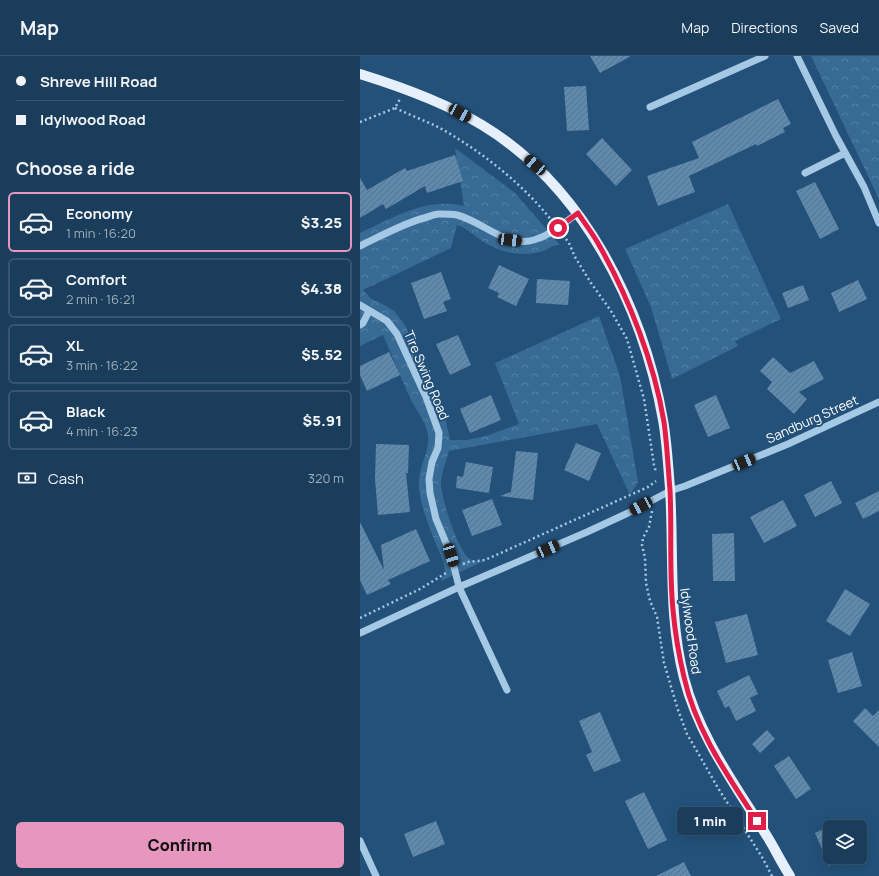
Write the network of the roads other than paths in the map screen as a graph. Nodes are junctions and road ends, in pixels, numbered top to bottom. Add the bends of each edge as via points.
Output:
1 (765, 56) edge
2 (797, 56) edge
3 (360, 74) edge
4 (650, 107) dead end
5 (846, 154) junction
6 (805, 173) dead end
7 (578, 213) junction
8 (879, 223) edge
9 (360, 246) edge
10 (360, 305) edge
11 (369, 311) junction
12 (360, 325) edge
13 (879, 402) edge
14 (670, 491) junction
15 (459, 587) junction
16 (360, 633) edge
17 (507, 690) dead end
18 (360, 841) edge
19 (376, 876) edge
20 (790, 876) edge

1 - 4 street
2 - 5 street
3 - 7 main road, Idylwood Road via 424,96 482,125 511,144 535,165
5 - 6 street
5 - 8 street via 864,186
7 - 9 street via 558,228 534,240 523,242 510,240 457,215 437,214 412,222
7 - 14 main road, Idylwood Road via 599,244 618,281 646,352 664,422
10 - 11 street, Tire Swing Road
11 - 12 street
11 - 15 street, Tire Swing Road via 387,321 397,334 426,397 439,433 438,448 429,479 430,493
13 - 14 street, Sandburg Street via 780,447
14 - 15 street, Sandburg Street via 587,532
14 - 20 main road, Idylwood Road via 673,610 684,679 707,739
15 - 16 street, Sandburg Street
15 - 17 street, Tire Swing Road
18 - 19 street

